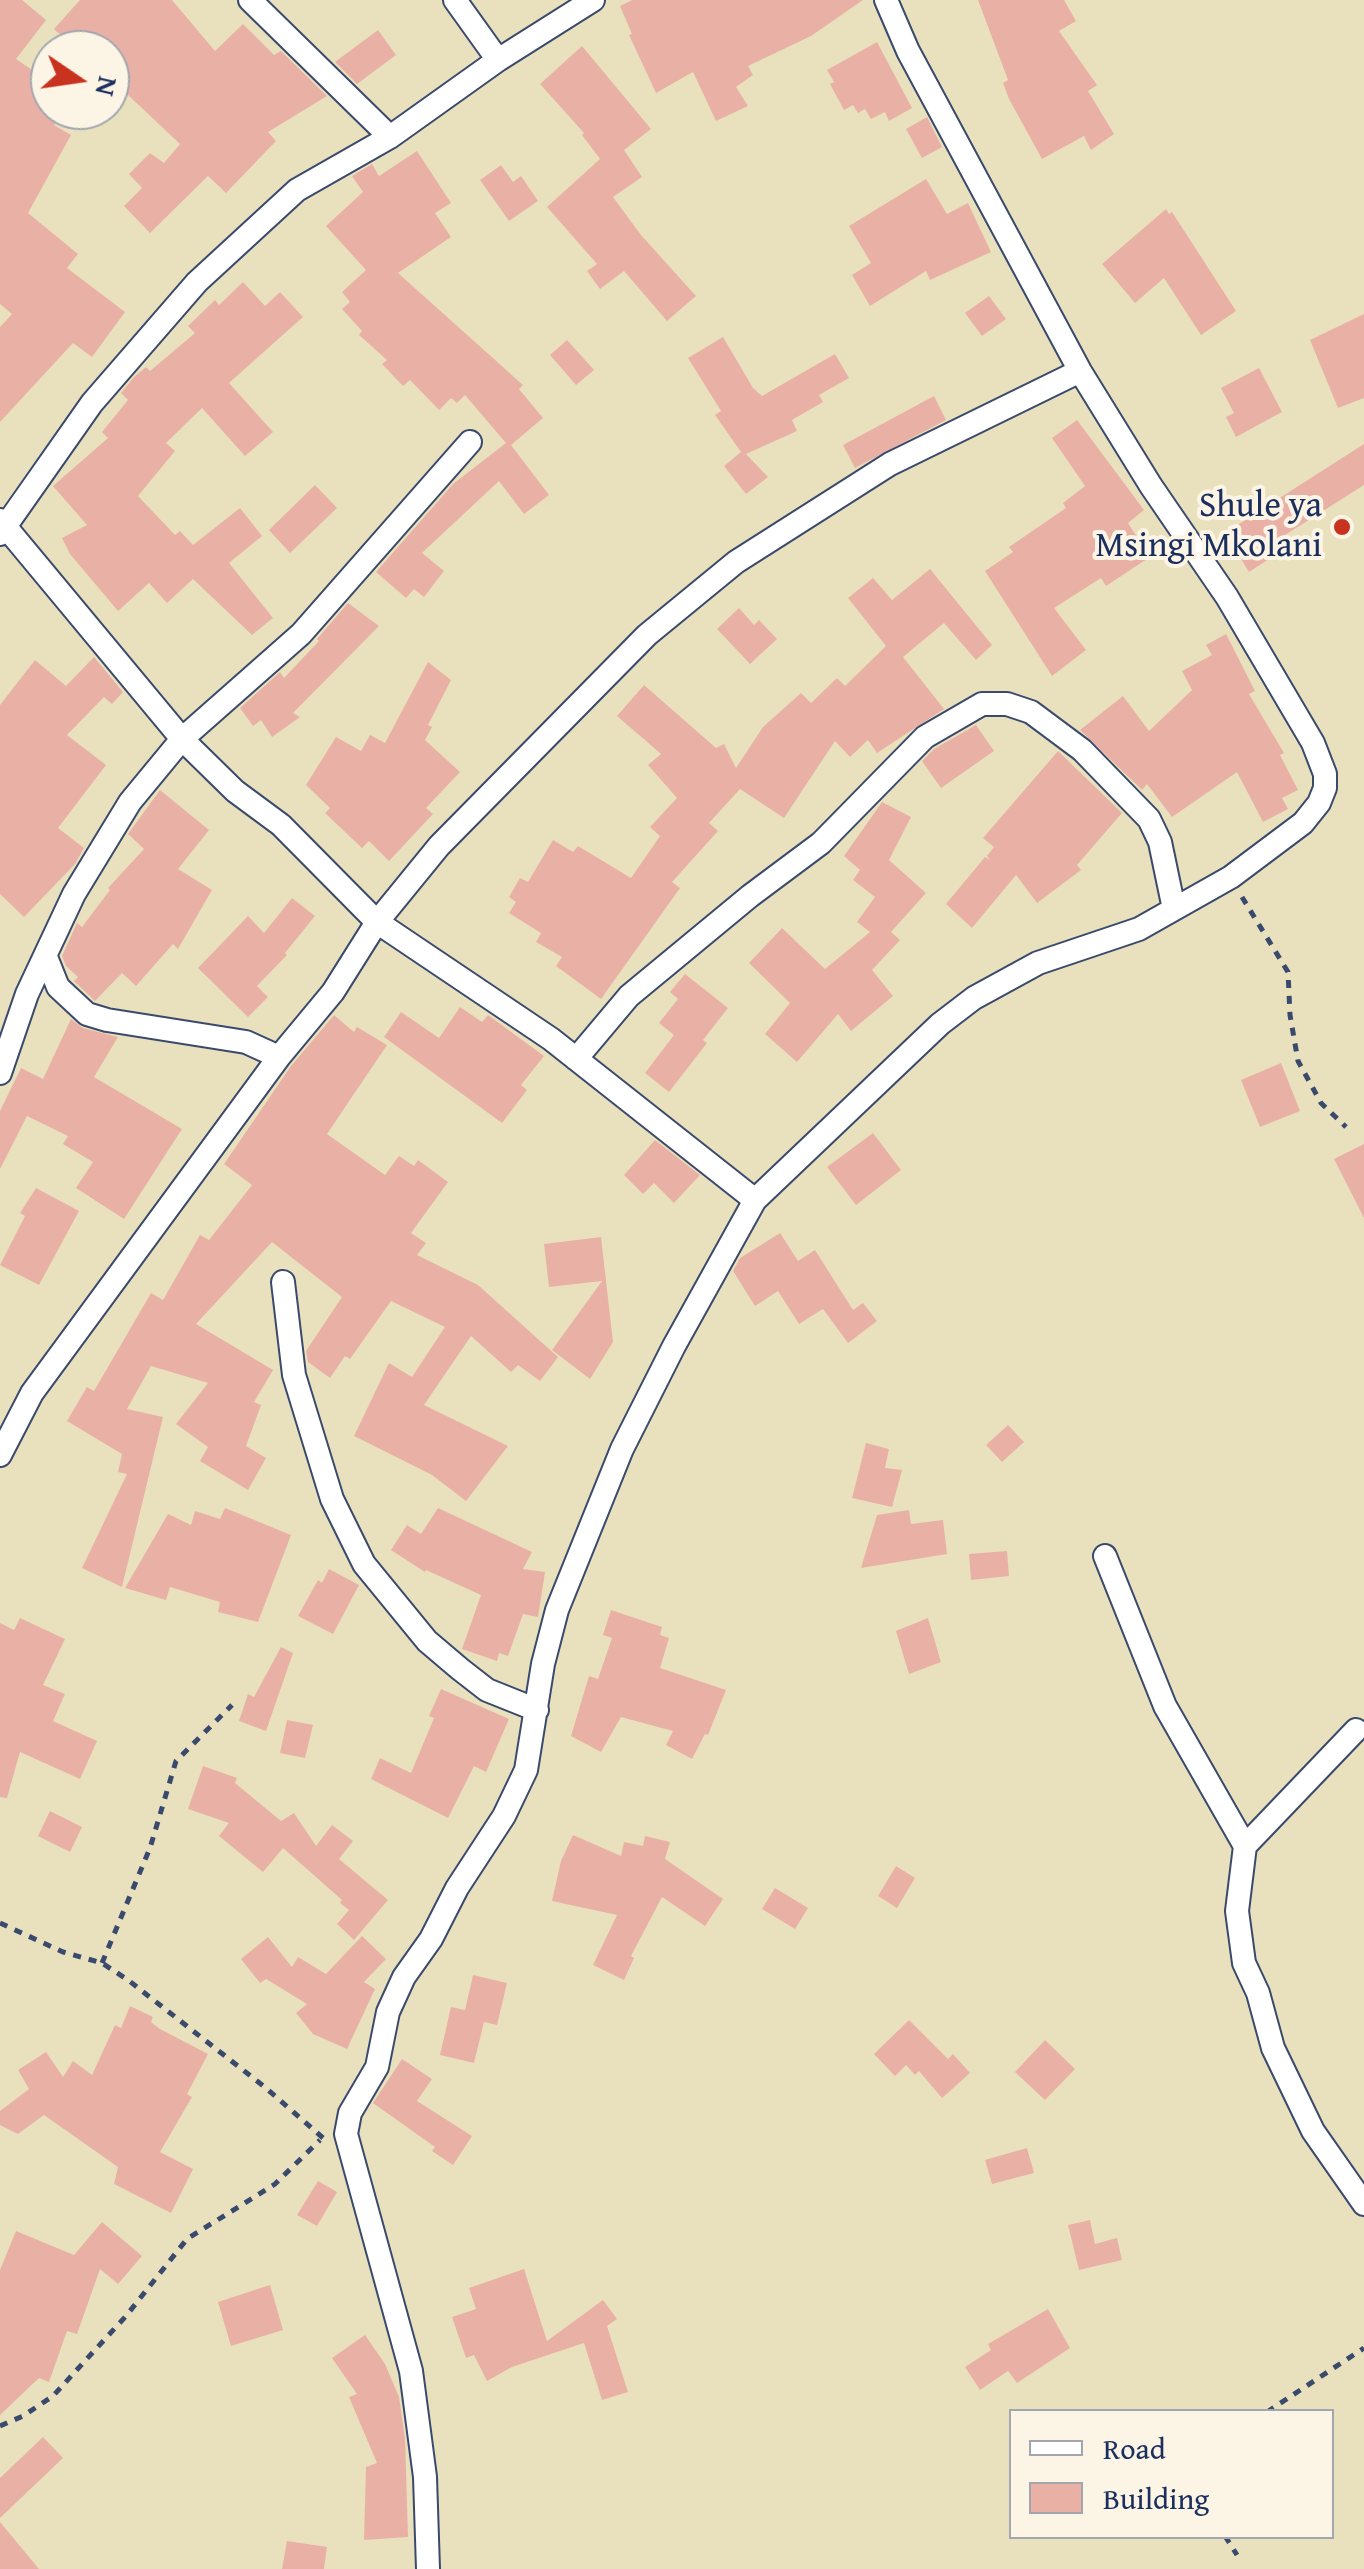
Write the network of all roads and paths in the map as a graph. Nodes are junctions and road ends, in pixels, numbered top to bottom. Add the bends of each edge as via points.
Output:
1 (250, 0) edge
2 (455, 0) edge
3 (593, 0) edge
4 (886, 0) edge
5 (498, 60) junction
6 (390, 136) junction
7 (1080, 371) junction
8 (470, 442) dead end
9 (2, 527) edge
10 (182, 739) junction
11 (1231, 877) junction
12 (1174, 909) junction
13 (377, 922) junction
14 (46, 958) junction
15 (278, 1056) junction
16 (576, 1059) junction
17 (0, 1072) edge
18 (1346, 1127) dead end
19 (755, 1200) junction
20 (283, 1282) dead end
21 (0, 1456) edge
22 (1106, 1556) dead end
23 (232, 1706) dead end
24 (537, 1710) junction
25 (1356, 1730) dead end
26 (1245, 1846) junction
27 (0, 1923) edge
28 (102, 1963) junction
29 (322, 2138) junction
30 (354, 2164) junction
31 (1364, 2204) edge
32 (1364, 2348) edge
33 (1271, 2409) edge
34 (0, 2426) edge
35 (1227, 2539) edge
36 (1238, 2555) dead end
37 (428, 2569) edge

1 - 6 street
2 - 5 street
3 - 5 street
4 - 7 street
5 - 6 street
6 - 9 street via 296,190 197,282 92,403
7 - 11 street via 1227,597 1326,774 1319,804 1303,822
7 - 13 street via 890,464 736,562 646,635 440,846
8 - 10 street via 302,634
9 - 10 street
10 - 13 street via 281,825
10 - 14 street via 114,826
11 - 12 street
11 - 18 path via 1288,972 1298,1060 1321,1103
12 - 16 street via 1149,820 1082,750 1031,712 982,704 925,737 821,843 628,996
12 - 19 street via 1038,963 974,998
13 - 15 street via 333,992
13 - 16 street
14 - 15 street via 58,987 87,1014 246,1042
14 - 17 street
15 - 21 street via 32,1393
16 - 19 street
19 - 24 street via 674,1346 601,1499 556,1610
20 - 24 street via 294,1375 332,1499 364,1564 427,1641 460,1669 487,1690
22 - 26 street via 1164,1706
23 - 28 path via 176,1761 150,1848
24 - 30 street via 526,1770 512,1800 388,2012 377,2067 350,2113 346,2134
25 - 26 street
26 - 31 street via 1237,1911 1244,1963 1313,2131
27 - 28 path
28 - 29 path
29 - 30 path
29 - 34 path via 275,2184 188,2239 53,2396
30 - 37 street via 411,2371
32 - 33 path
35 - 36 path

